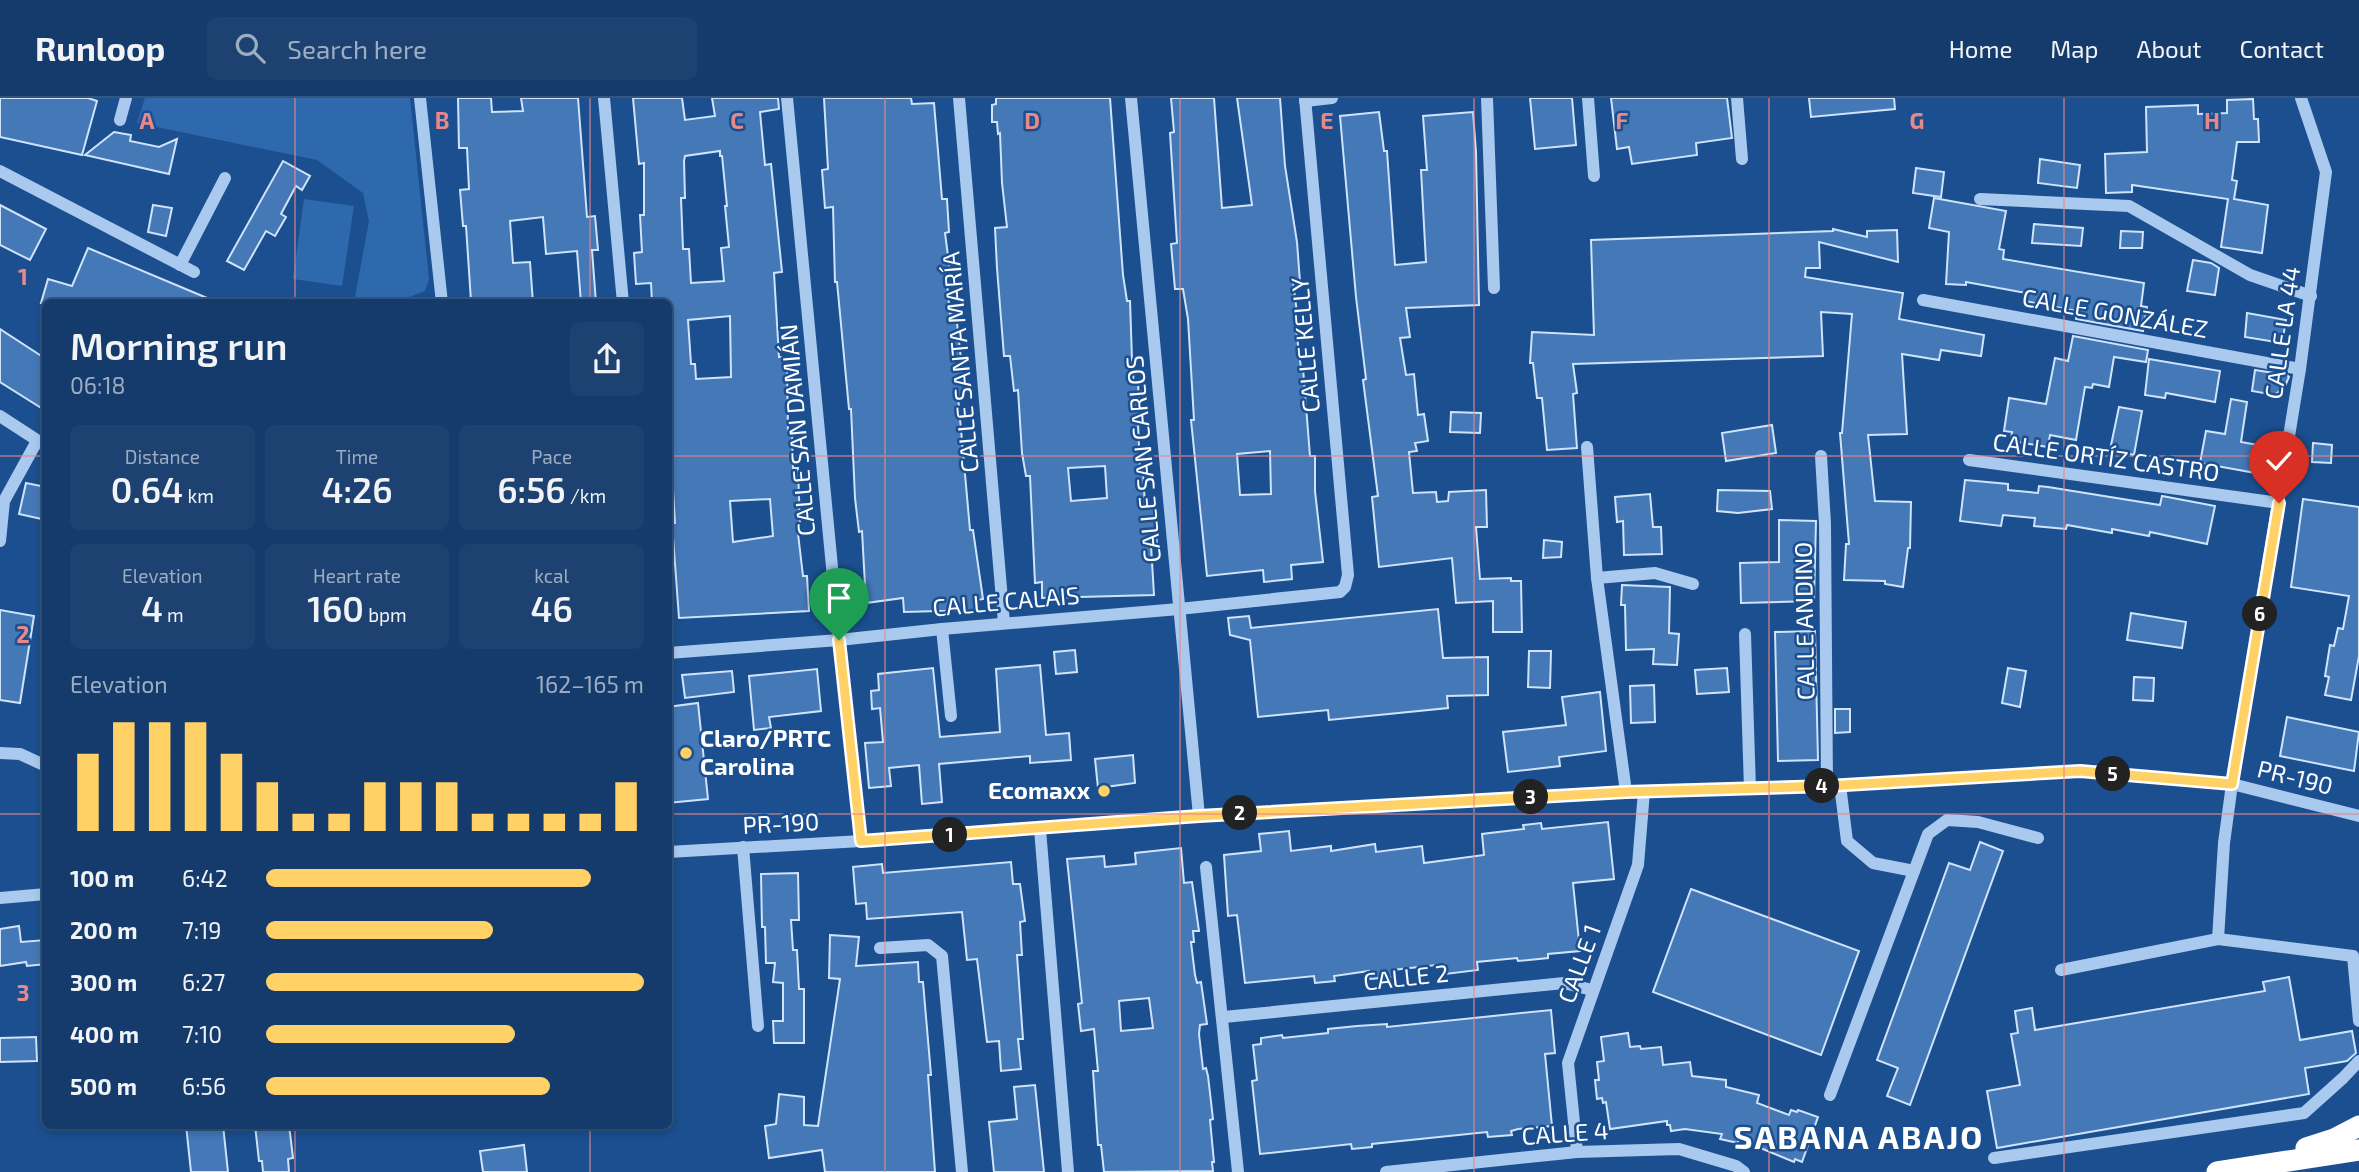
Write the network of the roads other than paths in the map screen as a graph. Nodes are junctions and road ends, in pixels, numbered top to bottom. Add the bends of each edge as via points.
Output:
1 (126, 98) edge
2 (421, 98) edge
3 (604, 98) edge
4 (787, 98) edge
5 (959, 98) edge
6 (1131, 98) edge
7 (1332, 98) edge
8 (1487, 98) edge
9 (1588, 98) edge
10 (1737, 98) edge
11 (2301, 98) edge
12 (1305, 99) edge
13 (120, 120) dead end
14 (1742, 159) dead end
15 (0, 171) edge
16 (1594, 176) dead end
17 (225, 178) dead end
18 (1980, 199) dead end
19 (180, 265) junction
20 (194, 272) dead end
21 (1494, 288) dead end
22 (2311, 296) junction
23 (442, 299) edge
24 (623, 299) edge
25 (1923, 300) dead end
26 (2300, 369) junction
27 (0, 416) edge
28 (41, 444) edge
29 (1587, 447) dead end
30 (1821, 456) dead end
31 (1969, 460) dead end
32 (2279, 503) junction
33 (0, 541) edge
34 (1597, 578) junction
35 (1693, 584) dead end
36 (1345, 587) joint
37 (1179, 609) junction
38 (1004, 623) junction
39 (942, 629) junction
40 (1745, 634) dead end
41 (839, 640) junction
42 (672, 653) edge
43 (951, 716) dead end
44 (0, 753) edge
45 (42, 764) edge
46 (2232, 784) junction
47 (1834, 785) junction
48 (1750, 789) junction
49 (1644, 791) junction
50 (1626, 792) junction
51 (1199, 816) junction
52 (2359, 816) edge
53 (1041, 829) junction
54 (2038, 838) dead end
55 (861, 841) junction
56 (743, 847) junction
57 (672, 852) edge
58 (1206, 867) dead end
59 (1914, 872) junction
60 (42, 894) edge
61 (0, 898) edge
62 (2218, 939) junction
63 (880, 948) dead end
64 (2356, 956) edge
65 (2060, 970) dead end
66 (1592, 990) junction
67 (1224, 1017) junction
68 (2359, 1021) edge
69 (758, 1026) dead end
70 (2359, 1061) edge
71 (1830, 1095) dead end
72 (2359, 1126) edge
73 (2359, 1150) edge
74 (1577, 1152) junction
75 (1994, 1158) dead end
76 (2241, 1168) junction
77 (962, 1172) edge
78 (1068, 1172) edge
79 (1238, 1172) edge
80 (1387, 1172) edge
81 (1744, 1172) edge
82 (2217, 1172) edge

1 - 13 street
2 - 23 street
3 - 24 street
4 - 41 street, CALLE SAN DAMIÁN
5 - 38 street, CALLE SANTA MARÍA
6 - 37 street, CALLE SAN CARLOS
7 - 12 street
8 - 21 street
9 - 16 street
10 - 14 street
11 - 22 street, CALLE LA 44 via 2326,172
12 - 36 street, CALLE KELLY via 1348,575
15 - 19 street
17 - 19 street
18 - 22 street via 2129,206 2250,275
19 - 20 street
22 - 26 street, CALLE LA 44
25 - 26 street, CALLE GONZÁLEZ
26 - 32 street, CALLE LA 44
27 - 28 street
28 - 33 street via 4,501
29 - 34 street
30 - 47 street, CALLE ANDINO
31 - 32 street, CALLE ORTÍZ CASTRO
32 - 46 street, CALLE LA 44
34 - 35 street via 1655,573
34 - 50 street
36 - 37 street, CALLE CALAIS via 1340,592
37 - 38 street, CALLE CALAIS
37 - 51 street, CALLE SAN CARLOS
38 - 39 street, CALLE CALAIS
39 - 41 street, CALLE CALAIS
39 - 43 street
40 - 48 street
41 - 42 street, CALLE CALAIS
41 - 55 street, CALLE SAN DAMIÁN
44 - 45 street via 20,754
46 - 47 street, PR-190 / PR-190 via 2080,771
46 - 52 street, PR-190 / PR-190
46 - 62 street, CALLE LA 44
47 - 48 street, PR-190 / PR-190
47 - 59 street, CALLE ANDINO via 1846,841 1873,863
48 - 49 street, PR-190 / PR-190
49 - 50 street, PR-190 / PR-190
49 - 66 street, CALLE 1 via 1638,865
50 - 51 street, PR-190 / PR-190
51 - 53 street, PR-190 / PR-190
53 - 55 street, PR-190 / PR-190
53 - 78 street
54 - 59 street via 1978,822 1947,820 1928,834
55 - 56 street, PR-190 / PR-190
56 - 57 street, PR-190 / PR-190
56 - 69 street
58 - 67 street
59 - 71 street
60 - 61 street
62 - 64 street
62 - 65 street
63 - 77 street via 928,945 942,956
64 - 68 street
66 - 67 street, CALLE 2 via 1564,983
66 - 74 street, CALLE 1 via 1568,1063
67 - 79 street
70 - 75 street via 2304,1113
72 - 76 highway via 2334,1139
73 - 76 highway
74 - 80 street, CALLE 4
74 - 81 street, CALLE 4 via 1679,1149
76 - 82 highway

